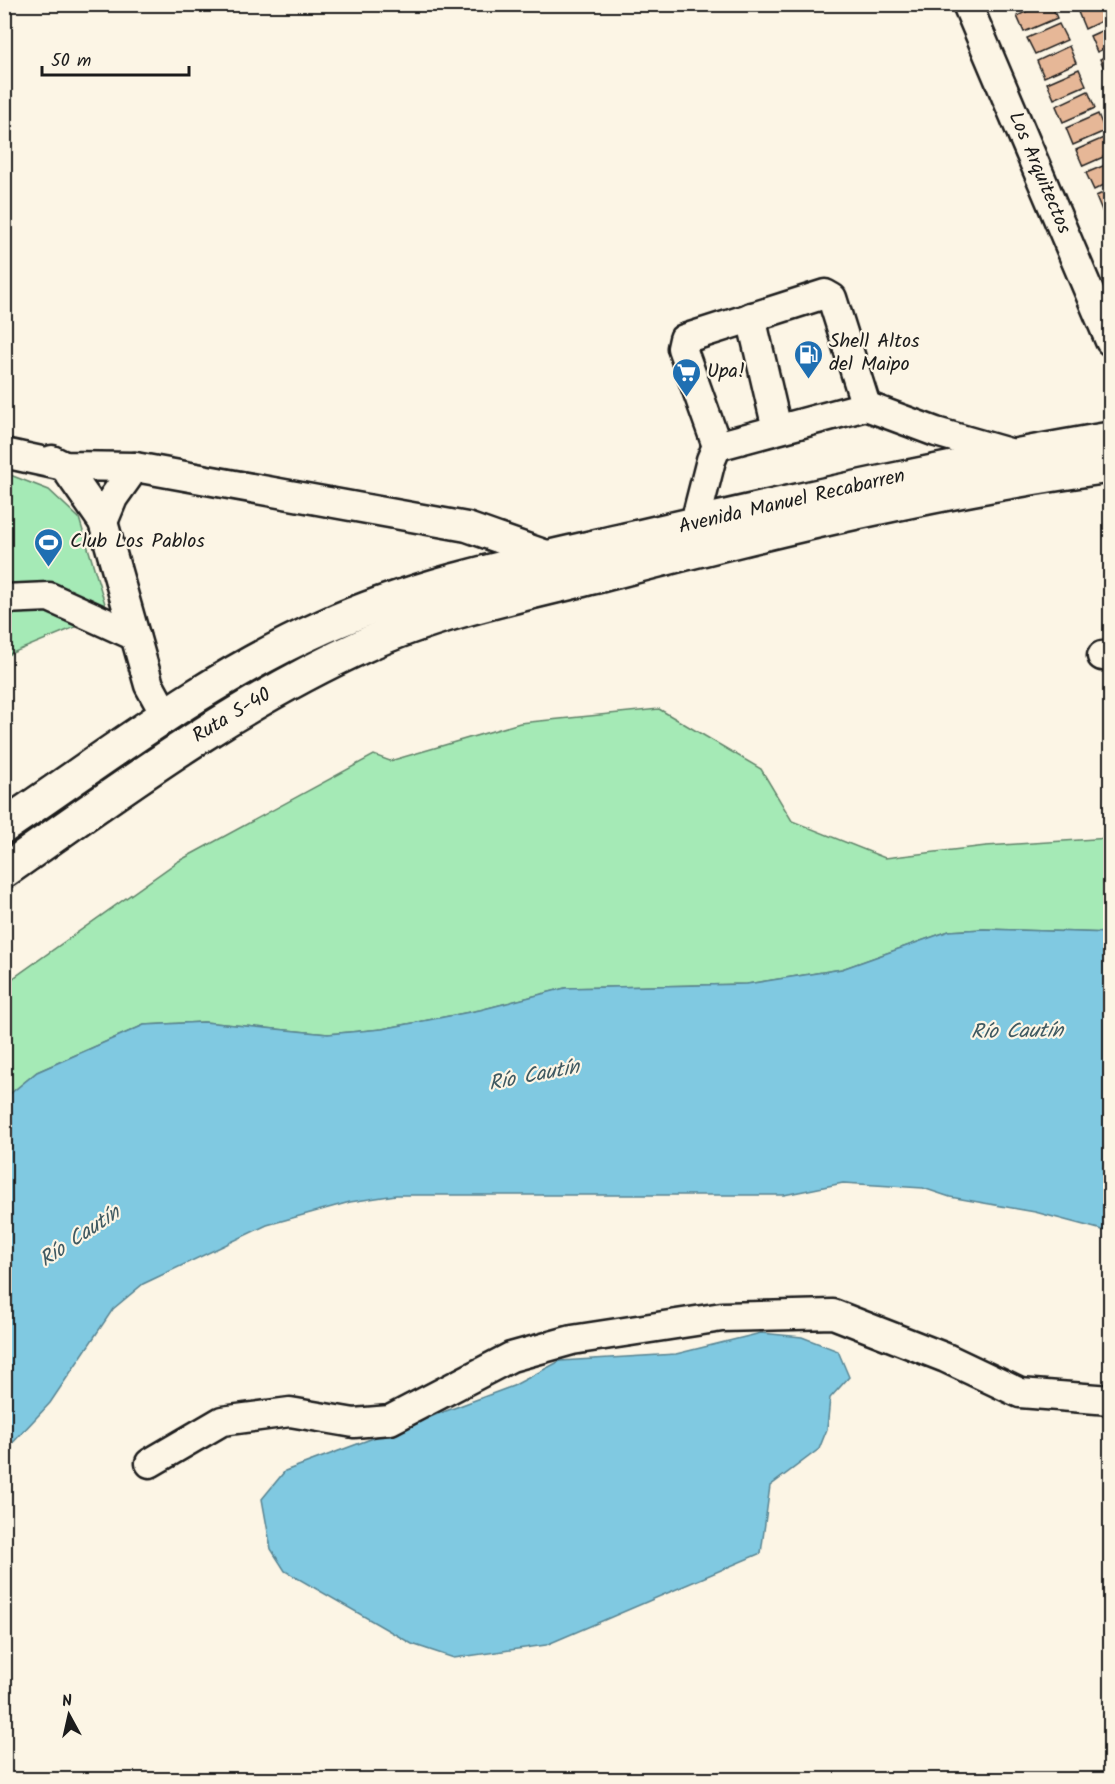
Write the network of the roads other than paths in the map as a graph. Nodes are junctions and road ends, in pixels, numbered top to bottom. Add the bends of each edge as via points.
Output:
1 (967, 4) edge
2 (751, 317) junction
3 (1110, 342) edge
4 (866, 406) junction
5 (777, 429) junction
6 (4, 437) edge
7 (1110, 439) edge
8 (717, 446) junction
9 (4, 453) edge
10 (1013, 454) junction
11 (64, 466) junction
12 (1110, 466) edge
13 (135, 467) junction
14 (103, 522) junction
15 (695, 524) junction
16 (467, 527) junction
17 (552, 557) junction
18 (475, 574) junction
19 (4, 599) edge
20 (483, 605) joint
21 (135, 636) junction
22 (166, 716) junction
23 (186, 745) junction
24 (4, 826) edge
25 (4, 871) edge
26 (1110, 1400) edge
27 (150, 1462) dead end

1 - 3 street, Los Arquitectos
2 - 4 street via 828,295 832,298
2 - 5 street
2 - 8 street via 684,339 682,348
4 - 5 street
4 - 10 street
5 - 8 street
6 - 11 street
7 - 10 main road, Avenida Manuel Recabarren
8 - 15 street
9 - 11 street
10 - 15 main road, Avenida Manuel Recabarren
11 - 13 street
11 - 14 street
12 - 20 main road, Avenida Manuel Recabarren via 1048,474 790,526
13 - 14 street via 113,498
13 - 16 street
14 - 21 street
15 - 17 main road, Avenida Manuel Recabarren
16 - 17 street
16 - 18 street via 479,552 480,566
17 - 18 main road, Avenida Manuel Recabarren
18 - 22 main road, Ruta S-40 via 413,592 324,627 243,668
19 - 21 street via 49,597
20 - 23 main road, Ruta S-40 via 366,645 256,700
21 - 22 street via 149,685
22 - 23 main road
22 - 24 main road, Ruta S-40
23 - 25 main road, Ruta S-40
26 - 27 street via 1020,1393 946,1358 833,1314 722,1317 572,1340 511,1357 390,1420 354,1423 290,1412 222,1421

